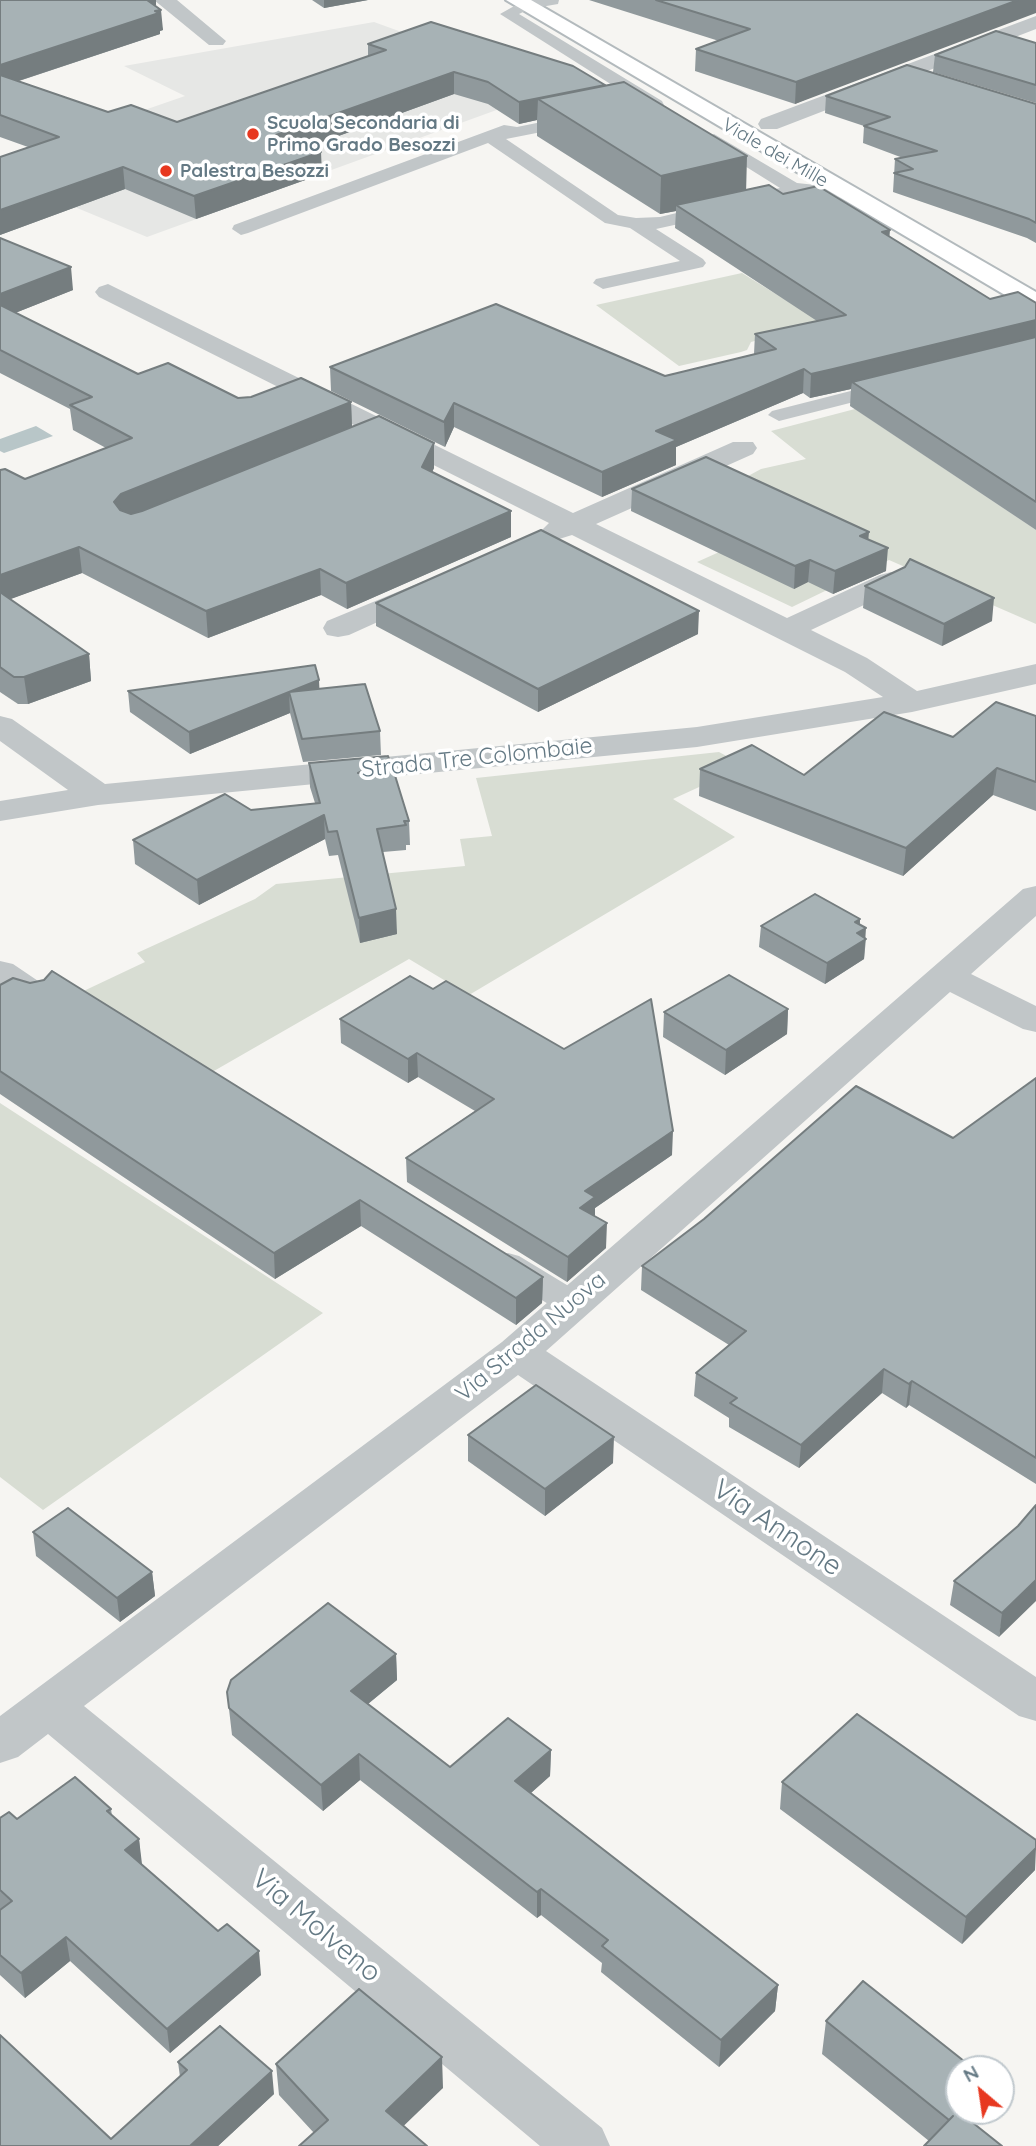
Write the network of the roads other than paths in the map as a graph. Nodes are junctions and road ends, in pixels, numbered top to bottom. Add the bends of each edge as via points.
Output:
1 (164, 0) edge
2 (551, 1) edge
3 (521, 3) edge
4 (1036, 22) edge
5 (216, 41) dead end
6 (907, 73) junction
7 (933, 81) edge
8 (581, 101) edge
9 (635, 111) edge
10 (597, 116) edge
11 (769, 124) junction
12 (703, 133) edge
13 (491, 137) junction
14 (792, 188) junction
15 (844, 193) junction
16 (636, 224) junction
17 (241, 229) dead end
18 (1036, 281) edge
19 (603, 284) dead end
20 (108, 292) dead end
21 (1036, 303) edge
22 (914, 381) edge
23 (779, 415) dead end
24 (381, 428) junction
25 (344, 443) edge
26 (743, 448) dead end
27 (573, 524) junction
28 (536, 540) edge
29 (449, 579) edge
30 (891, 581) edge
31 (338, 628) dead end
32 (787, 631) junction
33 (1036, 674) edge
34 (912, 702) junction
35 (0, 726) edge
36 (98, 795) junction
37 (0, 811) edge
38 (1036, 897) edge
39 (0, 972) edge
40 (946, 976) junction
41 (34, 995) edge
42 (1036, 1021) edge
43 (481, 1247) edge
44 (573, 1304) junction
45 (517, 1353) junction
46 (1036, 1702) edge
47 (49, 1706) junction
48 (0, 1743) edge
49 (582, 2146) edge

1 - 5 street
2 - 3 lane
2 - 11 main road, Viale dei Mille
3 - 9 lane via 508,14 607,85 667,112
3 - 15 main road, Viale dei Mille
4 - 6 street
6 - 7 street
6 - 11 street
8 - 13 lane
10 - 13 lane
11 - 18 main road, Viale dei Mille
12 - 14 lane
13 - 16 lane via 612,219
13 - 17 lane
14 - 15 lane
14 - 16 lane via 782,196 660,223
15 - 21 main road, Viale dei Mille
16 - 19 lane via 696,263
20 - 24 street
22 - 23 lane
24 - 25 street
24 - 27 street
26 - 27 street
27 - 28 street
27 - 32 street
29 - 31 street
30 - 32 street
32 - 34 street via 856,666
33 - 34 street, Strada Tre Colombaie
34 - 36 street, Strada Tre Colombaie via 697,737
35 - 36 street
36 - 37 street, Strada Tre Colombaie
38 - 40 street, Via Strada Nuova
39 - 41 street
40 - 42 street
40 - 44 street, Via Strada Nuova
43 - 44 lane
44 - 45 street, Via Strada Nuova
45 - 46 street, Via Annone
45 - 47 street, Via Strada Nuova
47 - 48 street, Via Strada Nuova
47 - 49 street, Via Molveno

